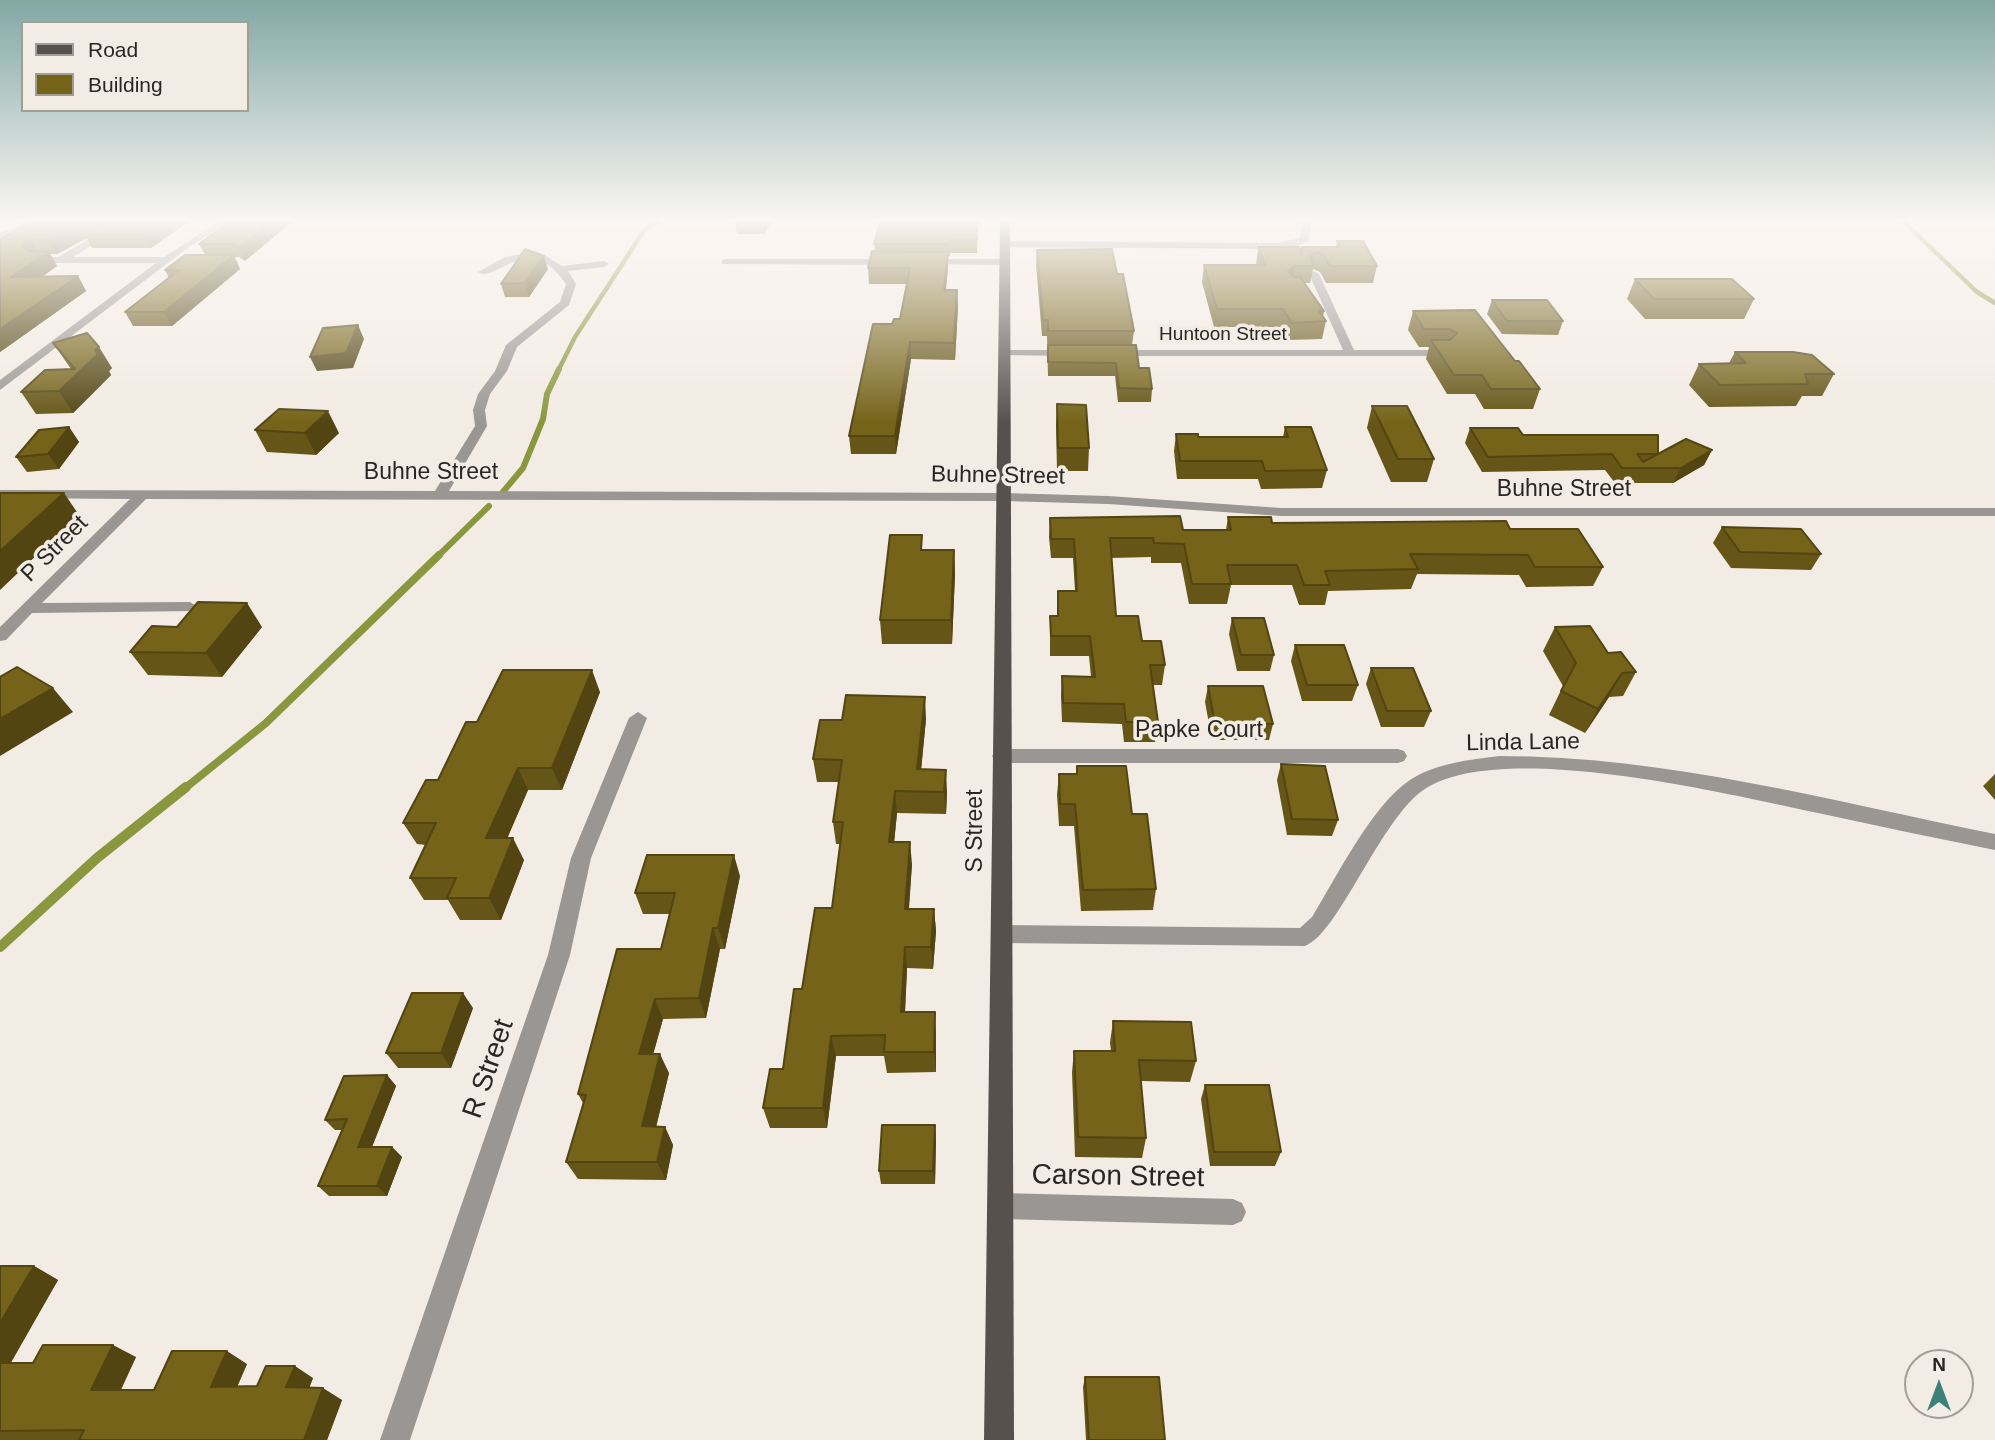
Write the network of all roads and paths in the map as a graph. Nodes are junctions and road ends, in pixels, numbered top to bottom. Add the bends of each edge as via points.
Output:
1 (128, 289) edge
2 (569, 289) edge
3 (1005, 289) edge
4 (1316, 289) edge
5 (1091, 352) edge
6 (1004, 353) junction
7 (1104, 353) edge
8 (1350, 353) junction
9 (1443, 353) edge
10 (0, 386) edge
11 (0, 494) edge
12 (142, 495) junction
13 (439, 496) junction
14 (1003, 497) junction
15 (1995, 512) edge
16 (28, 607) junction
17 (190, 607) edge
18 (0, 636) edge
19 (638, 718) dead end
20 (1000, 756) junction
21 (1398, 756) dead end
22 (1995, 842) edge
23 (1001, 934) junction
24 (1001, 1206) junction
25 (1233, 1212) dead end
26 (396, 1440) edge
27 (999, 1440) edge

1 - 10 street
2 - 13 street via 565,303 512,345 484,394 481,426
3 - 6 main road, S Street
4 - 8 street
5 - 6 street
6 - 14 main road, S Street
7 - 8 street, Huntoon Street
8 - 9 street, Huntoon Street
11 - 12 street, Buhne Street
12 - 13 street, Buhne Street
12 - 16 street, P Street
13 - 14 street, Buhne Street
14 - 15 street, Buhne Street via 1281,512
14 - 20 main road, S Street
16 - 17 street
16 - 18 street, P Street
19 - 26 street, R Street via 581,858 559,955
20 - 21 street, Papke Court
20 - 23 main road, S Street
22 - 23 street, Linda Lane via 1676,776 1595,767 1484,764 1454,768 1418,784 1395,805 1319,923 1305,937
23 - 24 main road, S Street
24 - 25 street, Carson Street
24 - 27 main road, S Street

